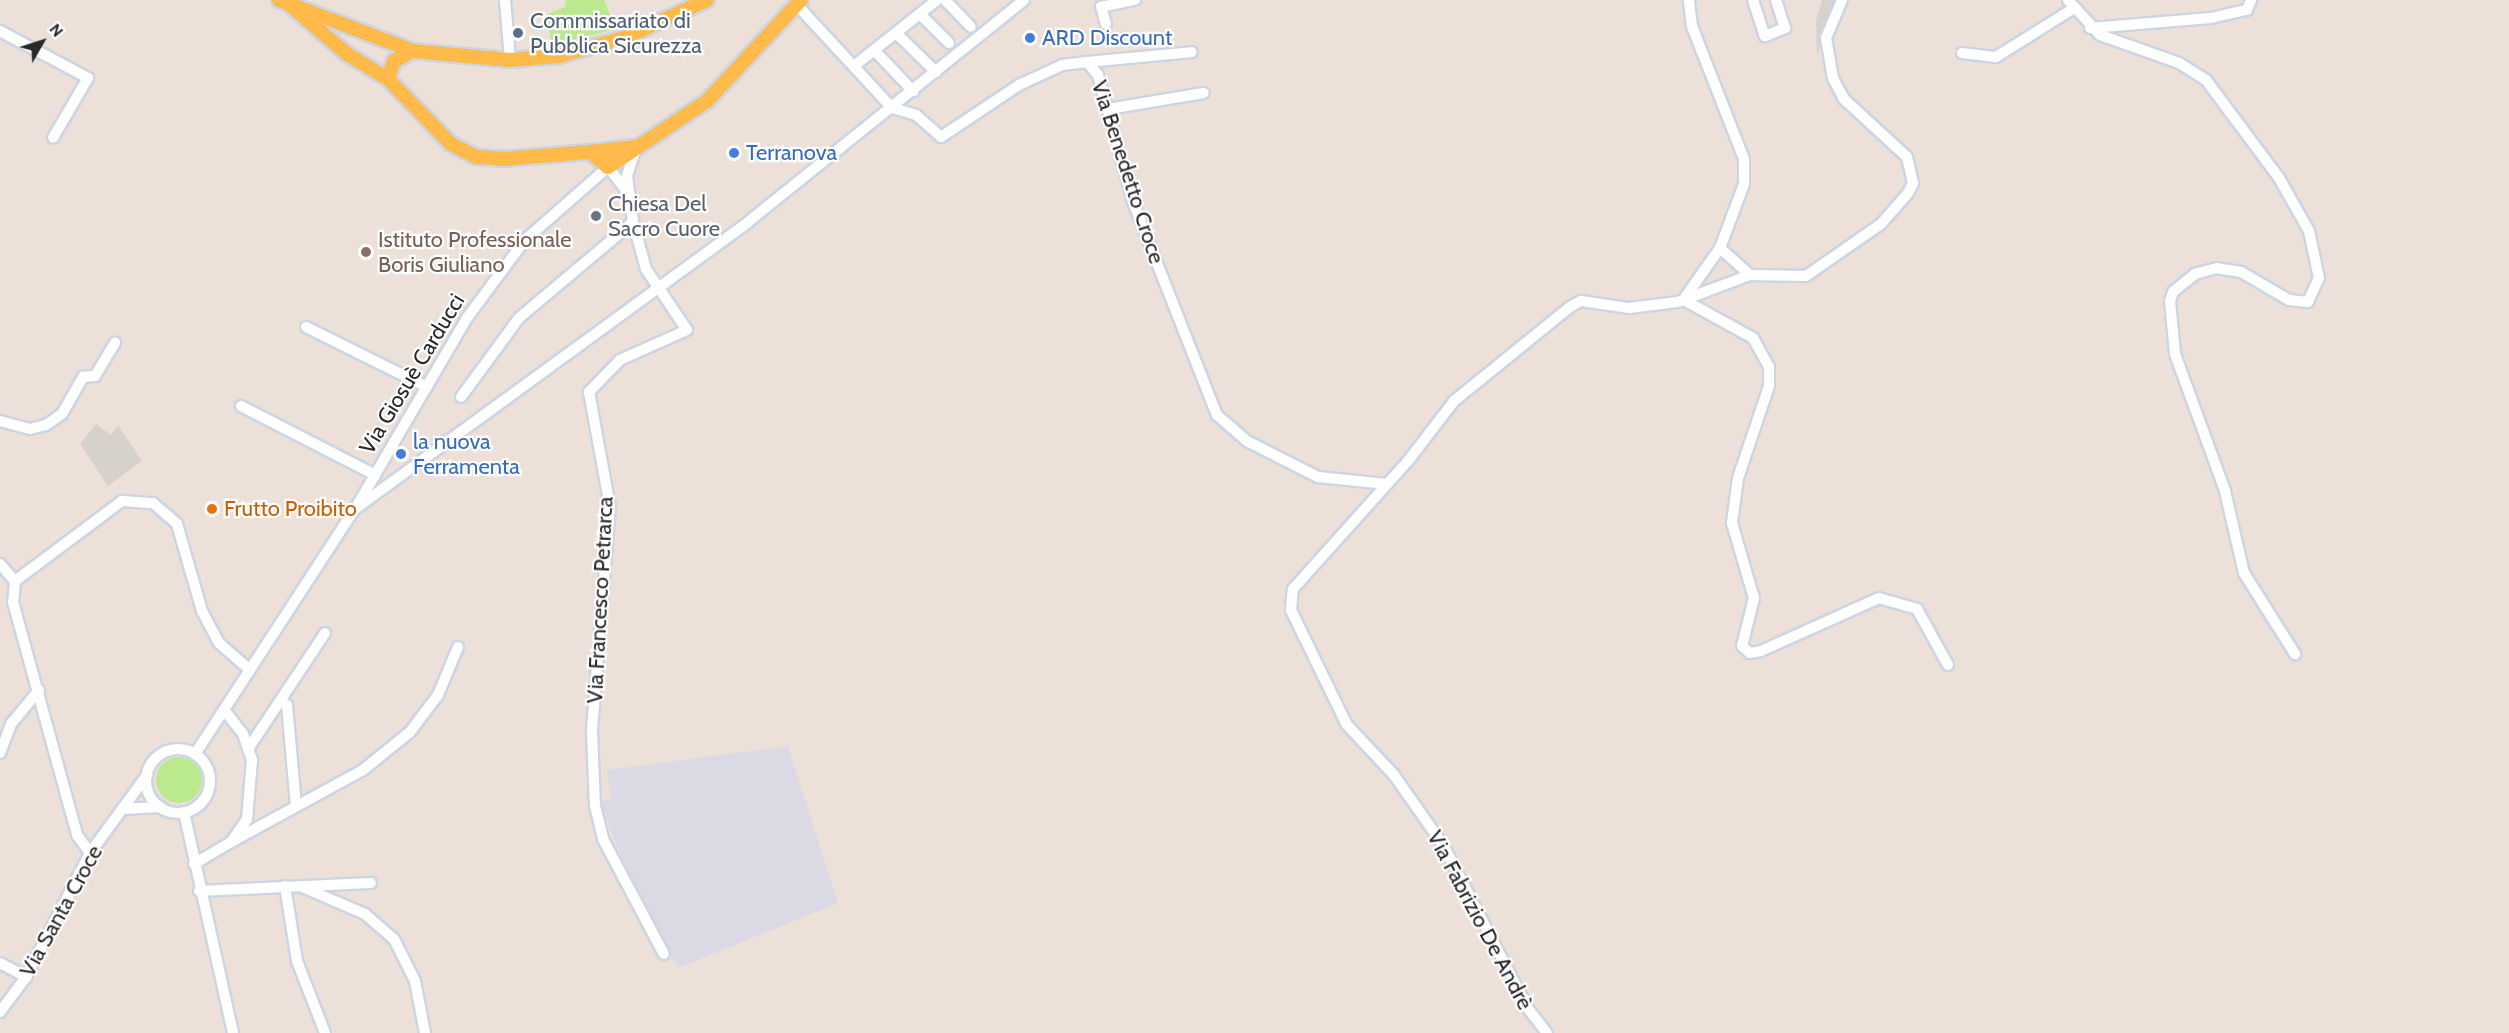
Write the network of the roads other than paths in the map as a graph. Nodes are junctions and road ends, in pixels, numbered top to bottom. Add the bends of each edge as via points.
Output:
1 (505, 0) edge
2 (707, 0) edge
3 (945, 0) edge
4 (1024, 0) edge
5 (1135, 0) edge
6 (1689, 0) edge
7 (1754, 0) edge
8 (1776, 0) edge
9 (1842, 0) edge
10 (2251, 0) edge
11 (932, 2) edge
12 (285, 3) edge
13 (799, 3) edge
14 (2071, 4) edge
15 (920, 14) junction
16 (1106, 24) dead end
17 (339, 27) junction
18 (970, 27) dead end
19 (2090, 28) junction
20 (0, 31) edge
21 (896, 33) junction
22 (326, 35) junction
23 (949, 43) dead end
24 (874, 50) junction
25 (413, 51) junction
26 (1192, 52) dead end
27 (1962, 53) dead end
28 (510, 60) junction
29 (1087, 62) junction
30 (854, 66) junction
31 (936, 72) junction
32 (388, 79) junction
33 (913, 91) junction
34 (1204, 93) dead end
35 (892, 108) junction
36 (1108, 109) junction
37 (53, 138) dead end
38 (636, 147) junction
39 (590, 152) junction
40 (608, 167) junction
41 (627, 191) junction
42 (633, 222) junction
43 (1720, 248) junction
44 (1750, 275) junction
45 (659, 286) junction
46 (1684, 300) junction
47 (306, 327) dead end
48 (115, 343) dead end
49 (427, 387) junction
50 (461, 397) dead end
51 (242, 406) dead end
52 (0, 422) edge
53 (375, 475) junction
54 (1387, 484) junction
55 (355, 508) junction
56 (0, 564) edge
57 (15, 581) junction
58 (325, 633) dead end
59 (458, 647) dead end
60 (2295, 654) dead end
61 (1948, 665) dead end
62 (250, 670) junction
63 (39, 690) junction
64 (280, 702) junction
65 (224, 710) junction
66 (248, 749) junction
67 (0, 753) edge
68 (195, 754) junction
69 (147, 775) junction
70 (296, 806) junction
71 (160, 807) junction
72 (122, 809) junction
73 (184, 812) junction
74 (231, 842) junction
75 (90, 853) junction
76 (194, 864) junction
77 (371, 883) dead end
78 (285, 886) junction
79 (300, 886) junction
80 (199, 891) junction
81 (664, 954) dead end
82 (0, 963) edge
83 (26, 977) junction
84 (0, 1012) edge
85 (233, 1033) edge
86 (325, 1033) edge
87 (425, 1033) edge
88 (1547, 1033) edge

1 - 28 street
2 - 28 main road via 624,38 559,56
3 - 18 street
4 - 31 street
5 - 16 street via 1101,7
6 - 43 street via 1692,26 1744,159 1744,183
7 - 8 street via 1765,36 1785,28
9 - 44 street via 1826,38 1833,78 1844,99 1907,157 1913,183 1881,224 1806,276
10 - 19 street via 2247,10 2211,18
11 - 15 street
12 - 17 main road
12 - 22 main road
13 - 30 street, Via Benedetto Croce
13 - 38 main road, Via Giosuè Carducci via 714,94
14 - 19 street
14 - 27 street via 1996,57
15 - 21 street
15 - 23 street
17 - 22 main road via 330,27
17 - 25 main road
19 - 60 street via 2180,63 2206,80 2279,178 2309,231 2319,278 2308,302 2289,300 2241,272 2217,268 2187,279 2170,301 2175,354 2225,491 2244,573
20 - 37 street via 88,78
21 - 24 street
21 - 31 street
22 - 32 main road
24 - 30 street
24 - 33 street
25 - 28 main road
25 - 32 main road via 394,61
26 - 29 street
29 - 35 street, Via Benedetto Croce via 1062,64 1019,85 941,137 916,114
29 - 36 street, Via Benedetto Croce via 1098,75
30 - 35 street, Via Benedetto Croce
31 - 33 street
32 - 39 main road via 444,138 477,157
33 - 35 street
34 - 36 street
35 - 45 street
36 - 54 street, Via Benedetto Croce via 1134,202 1217,415 1239,436 1318,477
38 - 39 main road
38 - 40 main road, Via Giosuè Carducci
38 - 41 street via 627,168
39 - 40 main road
40 - 41 street, Via Francesco Petrarca
40 - 49 street, Via Giosuè Carducci via 525,240 467,318
41 - 42 street, Via Francesco Petrarca
42 - 45 street, Via Francesco Petrarca via 646,269
42 - 50 street via 519,318
43 - 44 street
43 - 46 street
44 - 46 street, Via Fabrizio De Andrè
45 - 55 street
45 - 81 street, Via Francesco Petrarca via 687,330 620,360 589,392 610,506 592,732 595,806 603,839
46 - 54 street, Via Fabrizio De Andrè via 1650,307 1595,300 1570,307 1454,400
46 - 61 street via 1753,338 1768,367 1769,386 1738,478 1732,523 1754,598 1742,646 1754,653 1871,599 1888,598 1921,613
47 - 49 street
48 - 52 street via 95,376 83,377 62,414 30,429
49 - 53 street, Via Giosuè Carducci
51 - 53 street
53 - 55 street, Via Giosuè Carducci
54 - 88 street, Via Fabrizio De Andrè via 1293,589 1291,610 1347,725 1394,775 1443,845 1527,1007
55 - 62 street, Via Giosuè Carducci
56 - 57 street
57 - 62 street via 122,501 153,502 177,524 202,611 219,643
57 - 63 street via 13,602
58 - 64 street
59 - 70 street via 438,695 410,732 363,770
62 - 65 street
63 - 67 street via 11,724
63 - 75 street via 77,836
64 - 66 street
64 - 70 street via 287,705
65 - 66 street
65 - 68 street
66 - 74 street via 252,791 247,819
68 - 69 street via 164,752
68 - 73 street via 208,771 208,792
69 - 71 street via 149,793
69 - 72 street, Via Santa Croce
70 - 74 street
71 - 72 street
71 - 73 street
72 - 75 street, Via Santa Croce
73 - 76 street
74 - 76 street
75 - 83 street, Via Santa Croce
76 - 80 street
77 - 79 street
78 - 79 street
78 - 80 street
78 - 86 street via 297,961
79 - 87 street via 365,914 394,939 416,981
80 - 85 street
82 - 83 street
83 - 84 street, Via Santa Croce

